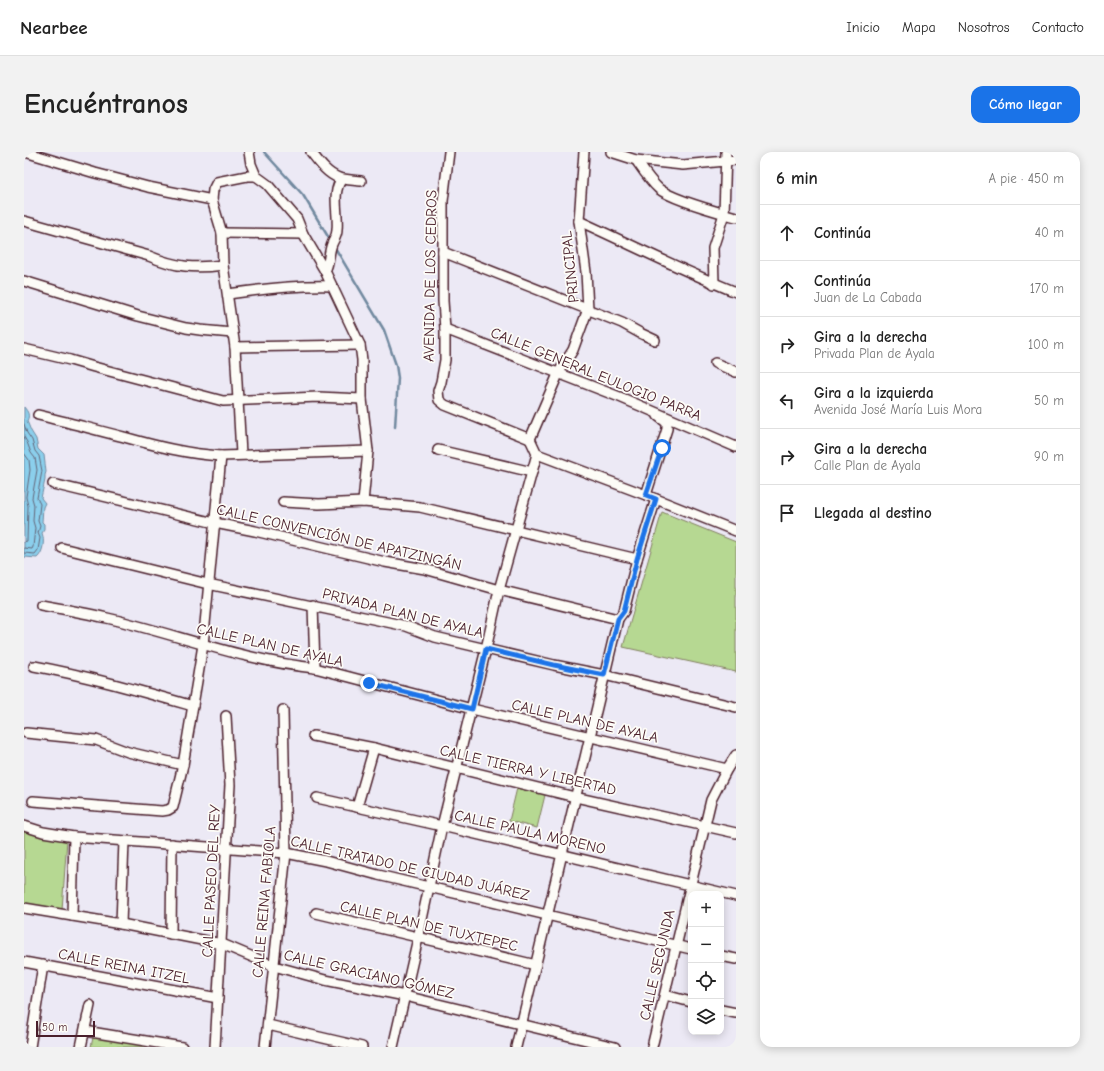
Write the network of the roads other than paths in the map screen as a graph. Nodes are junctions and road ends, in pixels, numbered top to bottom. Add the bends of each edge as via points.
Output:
1 (25, 152) edge
2 (249, 152) edge
3 (311, 152) edge
4 (449, 152) edge
5 (584, 152) edge
6 (610, 152) edge
7 (726, 156) edge
8 (636, 160) junction
9 (736, 160) edge
10 (256, 176) junction
11 (342, 179) junction
12 (361, 181) dead end
13 (212, 200) junction
14 (724, 214) junction
15 (736, 217) edge
16 (24, 221) edge
17 (579, 221) junction
18 (222, 232) junction
19 (303, 234) junction
20 (443, 252) junction
21 (223, 265) junction
22 (325, 271) junction
23 (24, 282) edge
24 (714, 284) junction
25 (332, 286) junction
26 (736, 292) edge
27 (228, 294) junction
28 (588, 309) junction
29 (445, 329) junction
30 (232, 333) junction
31 (655, 340) dead end
32 (360, 345) junction
33 (235, 347) junction
34 (24, 349) edge
35 (715, 363) dead end
36 (560, 372) junction
37 (736, 372) edge
38 (362, 399) junction
39 (239, 401) junction
40 (653, 410) junction
41 (38, 415) dead end
42 (530, 439) junction
43 (736, 447) edge
44 (438, 450) dead end
45 (368, 451) junction
46 (241, 454) junction
47 (537, 454) junction
48 (221, 456) junction
49 (532, 472) junction
50 (53, 484) dead end
51 (646, 495) junction
52 (656, 499) junction
53 (283, 502) dead end
54 (363, 502) junction
55 (215, 523) junction
56 (515, 531) junction
57 (736, 531) edge
58 (62, 548) dead end
59 (637, 559) junction
60 (208, 584) junction
61 (499, 590) junction
62 (41, 605) dead end
63 (313, 605) junction
64 (618, 619) junction
65 (203, 645) junction
66 (486, 649) junction
67 (34, 666) dead end
68 (315, 668) junction
69 (604, 675) junction
70 (193, 706) junction
71 (736, 707) edge
72 (472, 709) junction
73 (283, 710) dead end
74 (226, 716) dead end
75 (26, 733) dead end
76 (313, 736) dead end
77 (590, 737) junction
78 (374, 748) junction
79 (733, 762) edge
80 (183, 765) junction
81 (457, 768) junction
82 (575, 797) junction
83 (317, 798) dead end
84 (33, 801) dead end
85 (357, 807) junction
86 (705, 825) junction
87 (24, 826) edge
88 (442, 826) junction
89 (736, 832) edge
90 (74, 836) junction
91 (124, 841) junction
92 (172, 844) junction
93 (227, 849) junction
94 (286, 853) junction
95 (562, 854) junction
96 (691, 884) junction
97 (429, 887) junction
98 (736, 896) edge
99 (24, 908) edge
100 (316, 913) dead end
101 (548, 915) junction
102 (72, 916) junction
103 (121, 924) junction
104 (171, 934) junction
105 (418, 938) junction
106 (222, 944) junction
107 (677, 945) junction
108 (688, 948) edge
109 (724, 957) edge
110 (736, 959) edge
111 (24, 962) edge
112 (44, 965) junction
113 (536, 965) junction
114 (274, 966) junction
115 (665, 995) junction
116 (405, 996) junction
117 (218, 998) junction
118 (688, 1001) edge
119 (90, 1005) dead end
120 (724, 1011) edge
121 (736, 1013) edge
122 (268, 1024) junction
123 (522, 1024) junction
124 (85, 1031) junction
125 (30, 1047) edge
126 (81, 1047) edge
127 (182, 1047) edge
128 (215, 1047) edge
129 (265, 1047) edge
130 (362, 1047) edge
131 (393, 1047) edge
132 (516, 1047) edge
133 (615, 1047) edge
134 (652, 1047) edge

1 - 13 street via 148,187
2 - 10 street
3 - 11 street via 325,169
4 - 20 street, AVENIDA DE LOS CEDROS via 443,201
5 - 17 street, PRINCIPAL
6 - 8 street
7 - 8 street via 683,165
7 - 9 street
7 - 14 street
8 - 14 street via 654,184 664,192
10 - 13 street via 217,182
10 - 19 street via 296,219
11 - 12 street
11 - 22 street via 338,183 336,196 336,238
13 - 18 street
14 - 15 street
14 - 24 street via 713,248
16 - 21 street via 166,263 188,267
17 - 24 street
17 - 28 street, PRINCIPAL
18 - 19 street
18 - 21 street
19 - 22 street
20 - 28 street
20 - 29 street, AVENIDA DE LOS CEDROS via 442,301
21 - 27 street
22 - 25 street
23 - 30 street via 138,316 200,330
24 - 26 street
25 - 27 street via 310,285
25 - 32 street
27 - 30 street
28 - 31 street
28 - 36 street, PRINCIPAL via 573,350
29 - 36 street, CALLE GENERAL EULOGIO PARRA
29 - 42 street, AVENIDA DE LOS CEDROS via 445,360 438,388 439,400 445,405
30 - 33 street
32 - 33 street
32 - 38 street
33 - 39 street
34 - 39 street via 204,396
35 - 37 street
36 - 40 street, CALLE GENERAL EULOGIO PARRA
36 - 42 street, PRINCIPAL
38 - 39 street via 318,397
38 - 45 street
39 - 46 street
40 - 43 street, CALLE GENERAL EULOGIO PARRA
40 - 51 street via 667,423 662,448
41 - 48 street via 186,453
42 - 47 street
44 - 49 street
45 - 46 street
45 - 54 street
46 - 48 street
47 - 49 street
47 - 51 street
48 - 55 street
49 - 56 street
50 - 55 street, CALLE CONVENCIÓN DE APATZINGÁN
51 - 52 street
52 - 57 street
52 - 59 street
53 - 54 street
54 - 56 street via 420,507
55 - 60 street
55 - 61 street, CALLE CONVENCIÓN DE APATZINGÁN via 426,569
56 - 59 street
56 - 61 street
58 - 60 street, PRIVADA PLAN DE AYALA
59 - 64 street via 624,611
60 - 63 street, PRIVADA PLAN DE AYALA
60 - 65 street
61 - 64 street, CALLE CONVENCIÓN DE APATZINGÁN
61 - 66 street
62 - 65 street, CALLE PLAN DE AYALA via 107,618
63 - 66 street, PRIVADA PLAN DE AYALA via 406,626 435,637
63 - 68 street
64 - 69 street
65 - 68 street, CALLE PLAN DE AYALA via 293,666
65 - 70 street
66 - 69 street, PRIVADA PLAN DE AYALA
66 - 72 street
67 - 70 street via 79,674
68 - 72 street, CALLE PLAN DE AYALA
69 - 71 street, PRIVADA PLAN DE AYALA
69 - 77 street
70 - 80 street
72 - 77 street, CALLE PLAN DE AYALA
72 - 81 street
73 - 94 street, CALLE REINA FABIOLA
74 - 93 street, CALLE PASEO DEL REY via 230,785
75 - 80 street via 96,740 128,752
76 - 78 street, CALLE TIERRA Y LIBERTAD
77 - 79 street, CALLE PLAN DE AYALA
77 - 82 street
78 - 81 street, CALLE TIERRA Y LIBERTAD
78 - 85 street
79 - 86 street, CALLE SEGUNDA via 711,800
80 - 84 street via 173,807 168,810
81 - 82 street, CALLE TIERRA Y LIBERTAD
81 - 88 street
82 - 86 street, CALLE TIERRA Y LIBERTAD
82 - 95 street
83 - 85 street, CALLE PAULA MORENO
85 - 88 street, CALLE PAULA MORENO
86 - 89 street, CALLE TIERRA Y LIBERTAD
86 - 96 street, CALLE SEGUNDA
87 - 90 street, CALLE TRATADO DE CIUDAD JUÁREZ via 43,832
88 - 95 street, CALLE PAULA MORENO
88 - 97 street
90 - 91 street, CALLE TRATADO DE CIUDAD JUÁREZ
90 - 102 street
91 - 92 street, CALLE TRATADO DE CIUDAD JUÁREZ
91 - 103 street
92 - 93 street, CALLE TRATADO DE CIUDAD JUÁREZ
92 - 104 street
93 - 94 street, CALLE TRATADO DE CIUDAD JUÁREZ
93 - 106 street, CALLE PASEO DEL REY
94 - 97 street, CALLE TRATADO DE CIUDAD JUÁREZ
94 - 114 street, CALLE REINA FABIOLA
95 - 96 street, CALLE PAULA MORENO
95 - 101 street
96 - 98 street, CALLE PAULA MORENO
96 - 107 street, CALLE SEGUNDA
97 - 101 street, CALLE TRATADO DE CIUDAD JUÁREZ
97 - 105 street
99 - 102 street, CALLE GRACIANO GÓMEZ
100 - 105 street, CALLE PLAN DE TUXTEPEC
101 - 107 street, CALLE TRATADO DE CIUDAD JUÁREZ
101 - 113 street
102 - 103 street, CALLE GRACIANO GÓMEZ
103 - 104 street, CALLE GRACIANO GÓMEZ
104 - 106 street, CALLE GRACIANO GÓMEZ
105 - 113 street, CALLE PLAN DE TUXTEPEC
105 - 116 street
106 - 114 street, CALLE GRACIANO GÓMEZ
106 - 117 street, CALLE PASEO DEL REY
107 - 108 street, CALLE TRATADO DE CIUDAD JUÁREZ
107 - 115 street, CALLE SEGUNDA
109 - 110 street
111 - 112 street, CALLE REINA ITZEL
112 - 117 street, CALLE REINA ITZEL
112 - 125 street
113 - 123 street
114 - 116 street, CALLE GRACIANO GÓMEZ via 325,980
114 - 122 street, CALLE REINA FABIOLA
115 - 118 street
115 - 134 street, CALLE SEGUNDA
116 - 123 street, CALLE GRACIANO GÓMEZ
116 - 131 street
117 - 128 street, CALLE PASEO DEL REY
119 - 124 street
120 - 121 street
122 - 129 street, CALLE REINA FABIOLA
122 - 130 street
123 - 132 street
123 - 133 street, CALLE GRACIANO GÓMEZ
124 - 126 street
124 - 127 street

